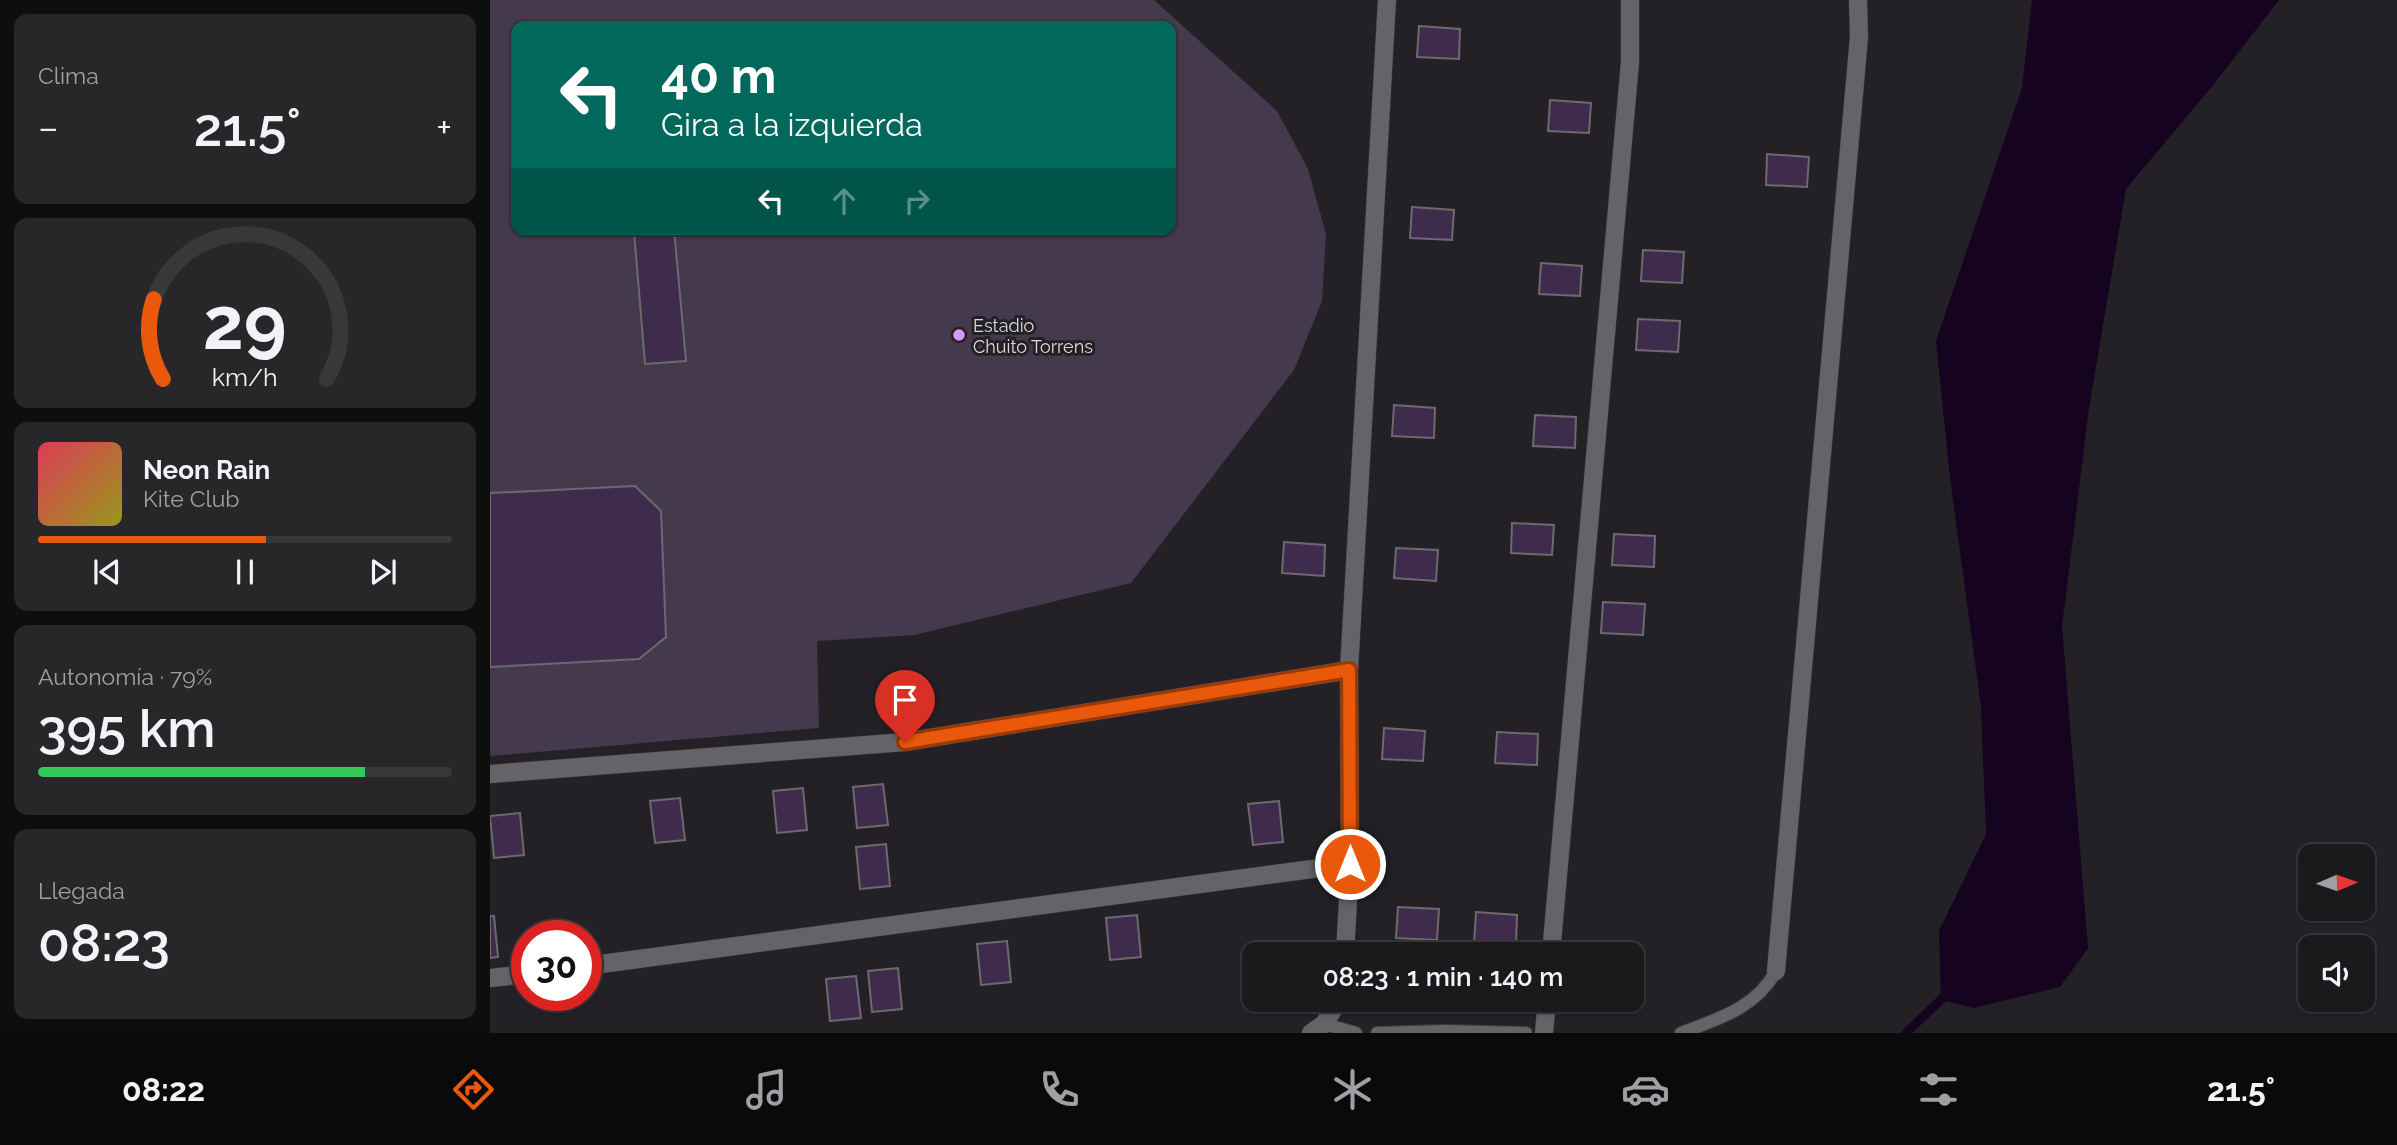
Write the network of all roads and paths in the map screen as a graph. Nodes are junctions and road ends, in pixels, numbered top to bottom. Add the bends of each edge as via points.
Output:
1 (1387, 0) edge
2 (1630, 0) edge
3 (1858, 0) edge
4 (1349, 670) junction
5 (490, 774) edge
6 (1350, 864) junction
7 (1346, 942) edge
8 (1552, 942) edge
9 (602, 964) edge
10 (1776, 971) joint
11 (511, 976) edge
12 (490, 978) edge
13 (1330, 1012) edge
14 (1546, 1012) edge
15 (1317, 1028) edge
16 (1356, 1033) edge
17 (1377, 1033) edge
18 (1526, 1033) edge
19 (1544, 1033) edge
20 (1681, 1033) edge

1 - 4 street
2 - 8 street via 1630,62
3 - 10 street
4 - 5 street via 905,742
4 - 6 street
6 - 7 street
6 - 9 street
10 - 20 lane via 1759,996 1745,1006
11 - 12 street
13 - 15 street
14 - 19 street
15 - 16 lane
17 - 18 lane

